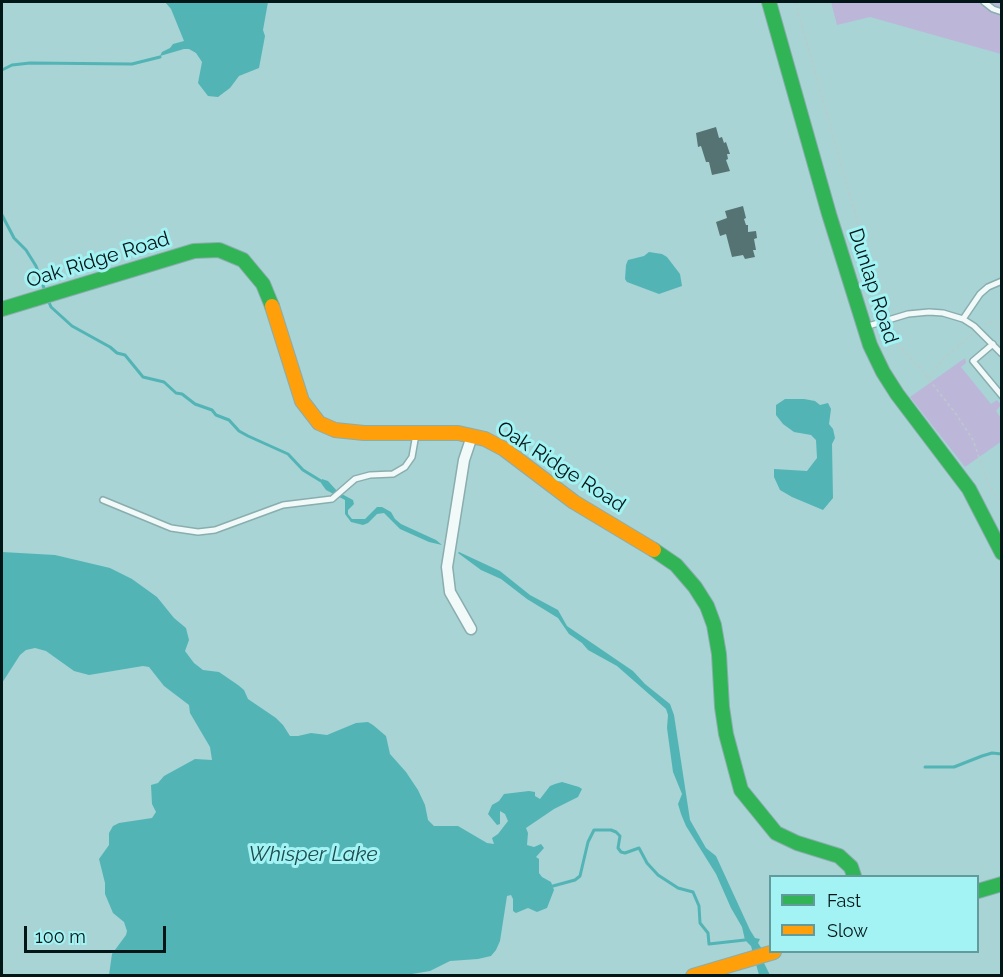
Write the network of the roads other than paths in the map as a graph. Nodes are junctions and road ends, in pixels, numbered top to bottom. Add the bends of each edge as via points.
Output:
1 (769, 2) edge
2 (984, 2) edge
3 (1002, 12) edge
4 (1002, 281) edge
5 (2, 309) edge
6 (963, 319) junction
7 (864, 328) junction
8 (993, 344) junction
9 (1002, 354) edge
10 (1002, 396) edge
11 (417, 433) junction
12 (472, 436) junction
13 (103, 500) dead end
14 (1002, 553) edge
15 (471, 629) dead end
16 (854, 875) edge
17 (1002, 884) edge
18 (979, 891) edge
19 (769, 953) edge
20 (693, 975) edge

1 - 7 street, Dunlap Road
2 - 3 lane
4 - 6 lane via 980,294
5 - 11 street, Oak Ridge Road via 194,251 219,250 243,260 263,284 302,401 319,423 335,430 364,433
6 - 7 lane via 943,313 915,312
6 - 8 lane
7 - 14 street, Dunlap Road via 887,379 969,489
8 - 9 lane
8 - 10 lane via 973,361
11 - 12 street, Oak Ridge Road
11 - 13 lane via 412,457 393,474 355,479 332,499 283,505 214,530 171,528
12 - 15 street via 464,460 447,567 450,592
12 - 16 street, Oak Ridge Road via 504,449 574,502 676,565 689,579 714,625 726,734 741,790 776,833 839,856
17 - 18 street
19 - 20 street

